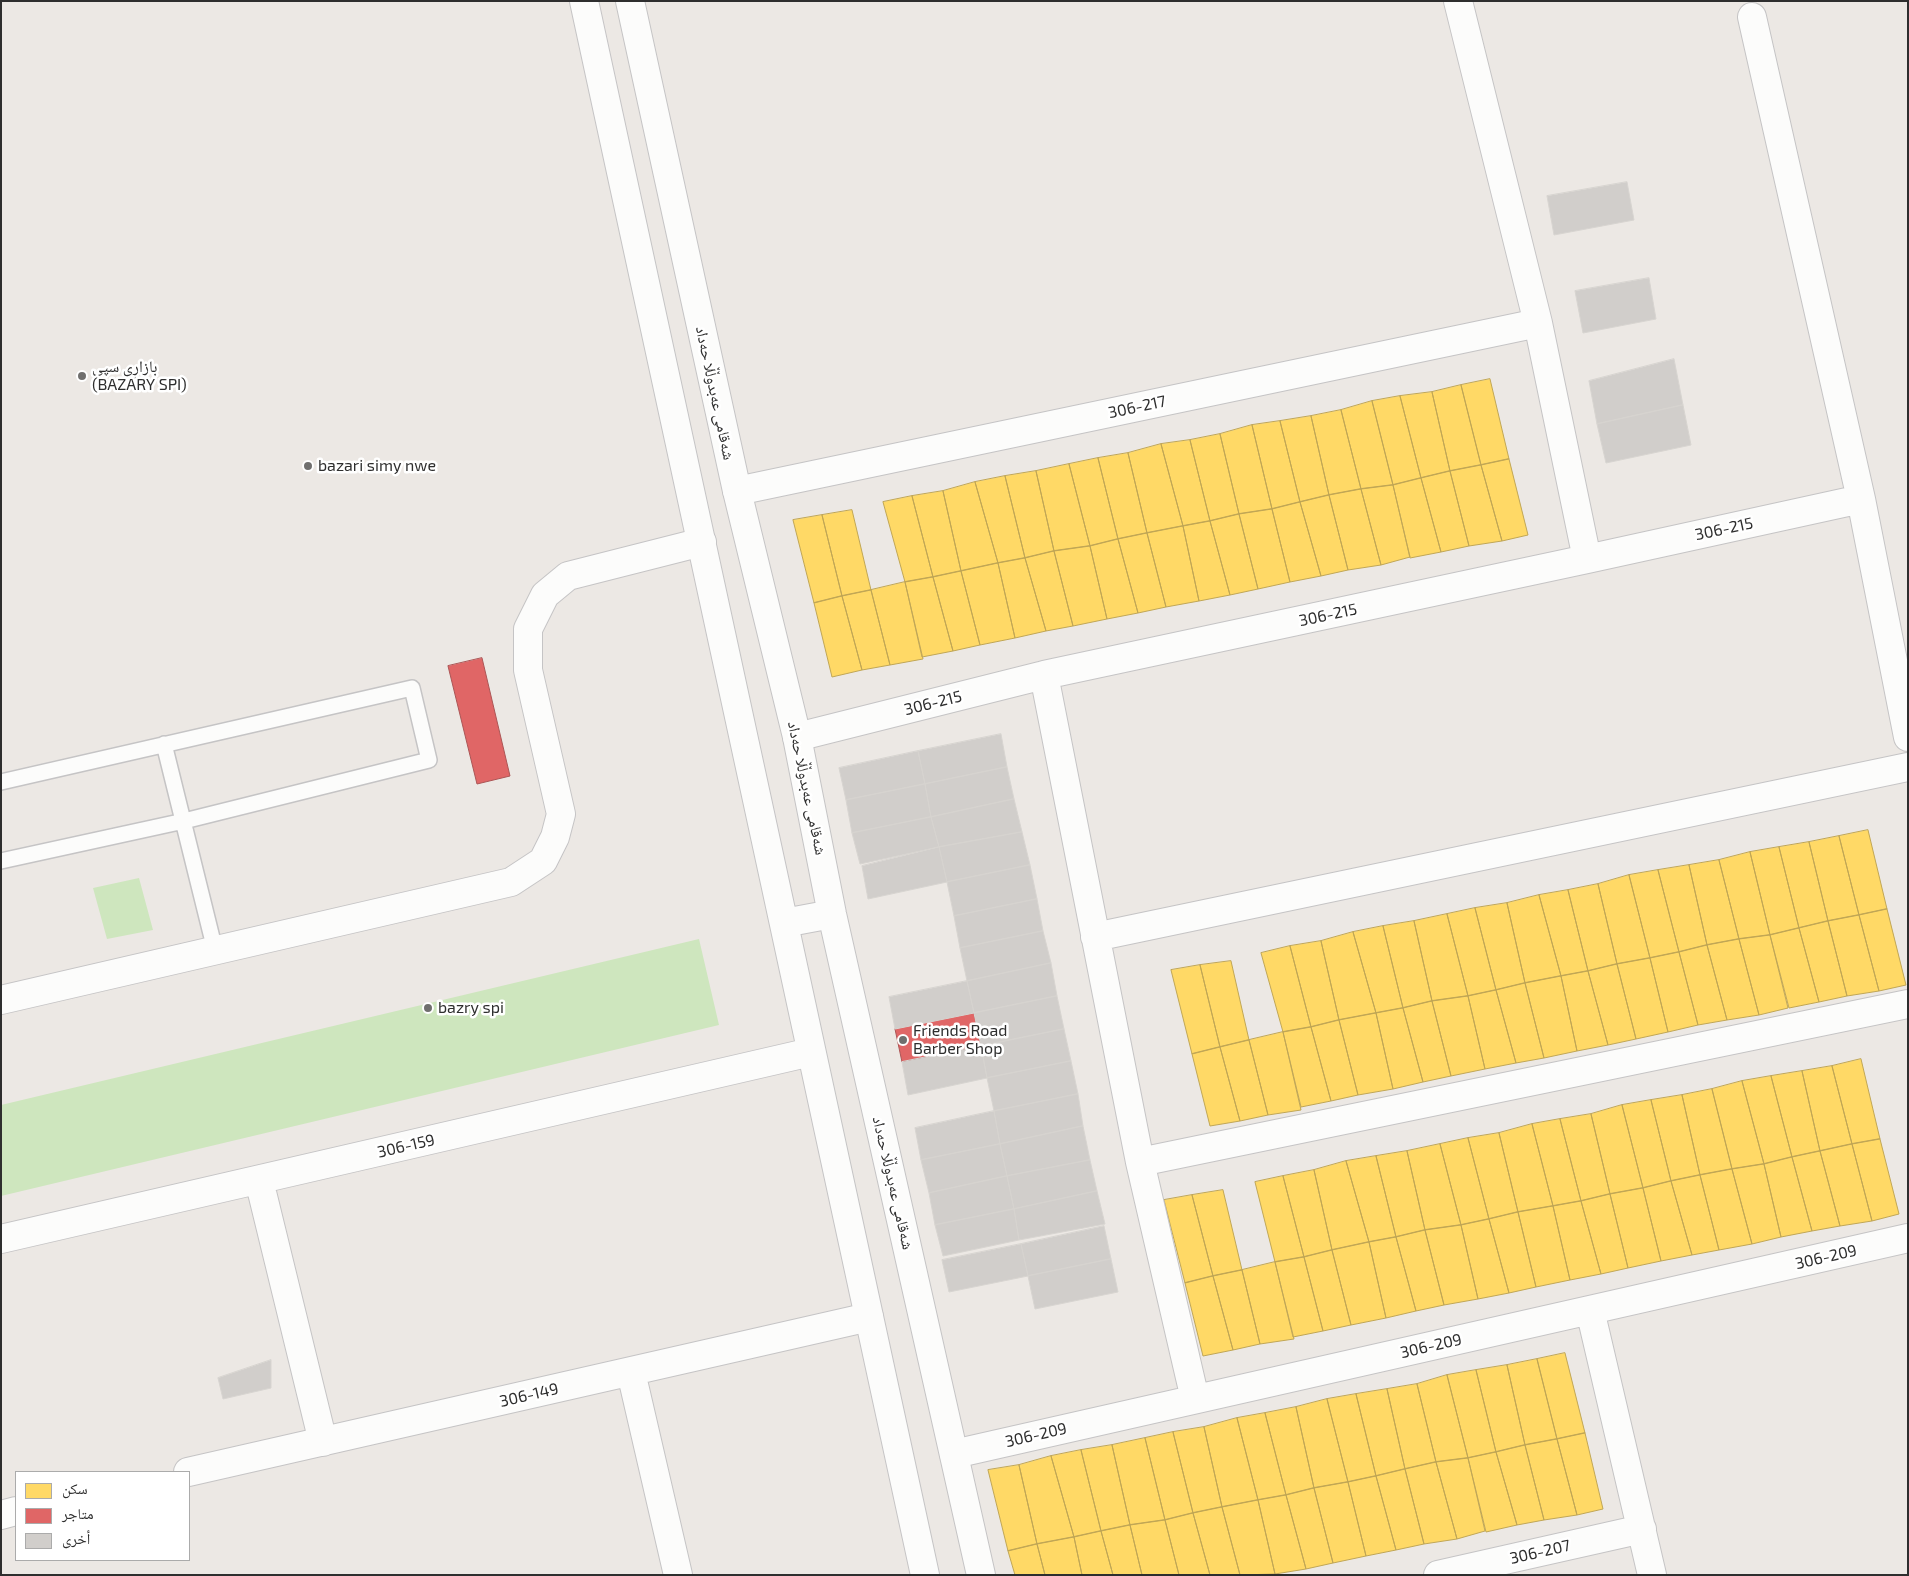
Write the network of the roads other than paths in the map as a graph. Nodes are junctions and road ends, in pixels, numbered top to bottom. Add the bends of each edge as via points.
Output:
1 (584, 1) edge
2 (630, 1) edge
3 (1458, 1) edge
4 (1752, 17) dead end
5 (1538, 323) junction
6 (737, 491) junction
7 (1861, 499) junction
8 (702, 542) junction
9 (1587, 559) junction
10 (1044, 675) junction
11 (1901, 677) edge
12 (797, 737) junction
13 (1908, 737) edge
14 (164, 744) junction
15 (1908, 767) edge
16 (1, 782) edge
17 (184, 821) junction
18 (1, 861) edge
19 (832, 914) junction
20 (784, 923) junction
21 (1094, 937) junction
22 (216, 950) junction
23 (1, 1000) edge
24 (1908, 1004) edge
25 (811, 1052) junction
26 (1140, 1162) junction
27 (259, 1180) junction
28 (1908, 1238) edge
29 (1, 1239) edge
30 (1590, 1310) junction
31 (869, 1317) junction
32 (631, 1372) junction
33 (1195, 1399) junction
34 (323, 1442) junction
35 (954, 1454) junction
36 (190, 1472) edge
37 (15, 1511) edge
38 (1, 1515) edge
39 (1642, 1529) junction
40 (678, 1575) edge
41 (925, 1575) edge
42 (981, 1575) edge
43 (1438, 1575) edge
44 (1652, 1575) edge

1 - 8 street
2 - 6 street, شەقامی عەبدوڵڵا حەداد
3 - 5 street
4 - 7 street
5 - 6 street, 306-217
5 - 9 street
6 - 12 street, شەقامی عەبدوڵڵا حەداد
7 - 9 street, 306-215
7 - 11 street
8 - 20 street
8 - 22 street via 568,576 545,595 528,629 528,670 560,814 555,837 543,861 511,882
9 - 10 street, 306-215
10 - 12 street, 306-215
10 - 21 street
11 - 13 street
12 - 19 street, شەقامی عەبدوڵڵا حەداد
14 - 16 lane
14 - 17 lane
14 - 17 lane via 412,688 430,760
15 - 21 street
17 - 18 lane
17 - 22 lane
19 - 20 street
19 - 35 street, شەقامی عەبدوڵڵا حەداد
20 - 25 street
21 - 26 street
22 - 23 street
24 - 26 street
25 - 27 street, 306-159
25 - 31 street
26 - 33 street
27 - 29 street, 306-159
27 - 34 street
28 - 30 street, 306-209
30 - 33 street, 306-209
30 - 39 street
31 - 32 street, 306-149
31 - 41 street
32 - 34 street, 306-149
32 - 40 street
33 - 35 street, 306-209
34 - 36 street, 306-149
35 - 42 street, شەقامی عەبدوڵڵا حەداد
37 - 38 street
39 - 43 street, 306-207
39 - 44 street

